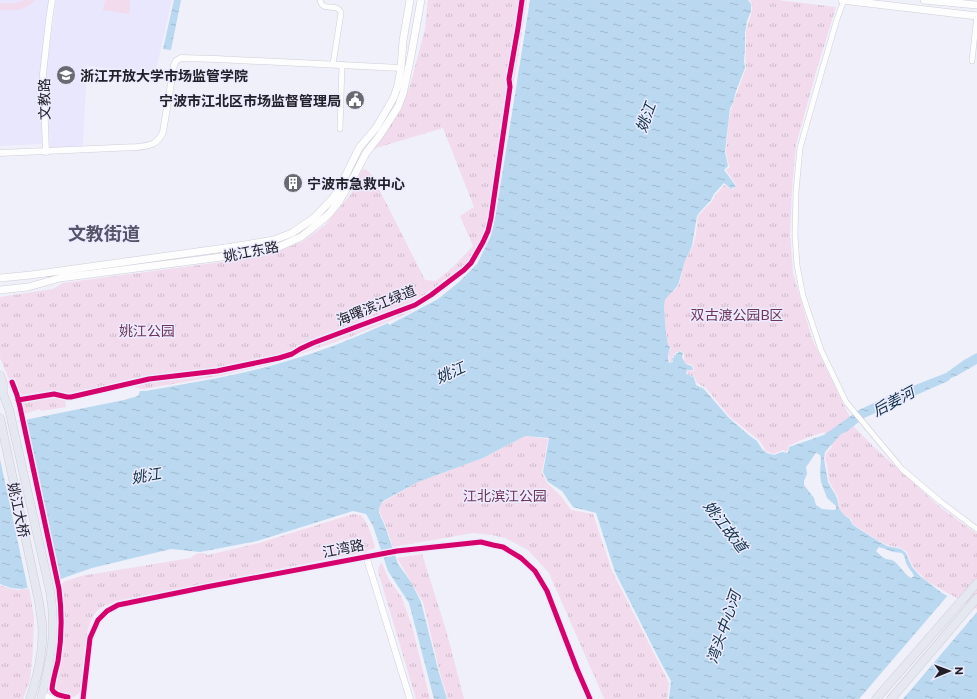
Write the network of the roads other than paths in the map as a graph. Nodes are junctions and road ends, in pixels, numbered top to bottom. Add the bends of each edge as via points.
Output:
1 (52, 0) edge
2 (320, 0) edge
3 (410, 0) edge
4 (421, 0) edge
5 (843, 0) edge
6 (924, 0) edge
7 (954, 1) edge
8 (977, 4) edge
9 (977, 16) edge
10 (972, 60) dead end
11 (333, 64) junction
12 (342, 64) junction
13 (401, 68) junction
14 (340, 129) dead end
15 (46, 152) junction
16 (0, 153) edge
17 (0, 278) edge
18 (0, 290) edge
19 (0, 375) edge
20 (0, 386) edge
21 (4, 395) junction
22 (0, 418) edge
23 (977, 529) edge
24 (366, 556) junction
25 (977, 583) edge
26 (977, 598) edge
27 (41, 697) edge
28 (30, 699) edge
29 (55, 699) edge
30 (83, 699) edge
31 (410, 699) edge
32 (590, 699) edge
33 (876, 699) edge
34 (891, 699) edge

1 - 15 street, 文教路 via 43,74
2 - 11 street via 323,7 338,8 341,13
3 - 13 main road, 姚江东路
4 - 18 main road, 姚江东路 via 403,94 398,107 366,153 340,200 329,214 302,237 274,250 60,278 28,287
5 - 9 main road
5 - 23 street via 800,148 795,235 803,296 821,350 846,402 903,470
6 - 7 main road
7 - 8 main road
9 - 10 street
11 - 12 street
11 - 15 street via 181,58 174,65 163,132 154,144
12 - 13 street
12 - 14 street
13 - 17 main road, 姚江东路 via 392,102 376,128 359,148 333,198 314,218 292,233 274,240 232,247
15 - 16 street
19 - 21 main road
20 - 21 main road
21 - 27 main road, 姚江大桥 via 52,607 52,639
22 - 28 main road, 姚江大桥 via 42,624 40,660
24 - 30 street, 江湾路 via 118,605 98,620 90,638
24 - 31 street
24 - 32 street, 江湾路 via 481,542 503,547 521,558 536,571 547,591
25 - 33 main road
26 - 34 main road
27 - 29 street

